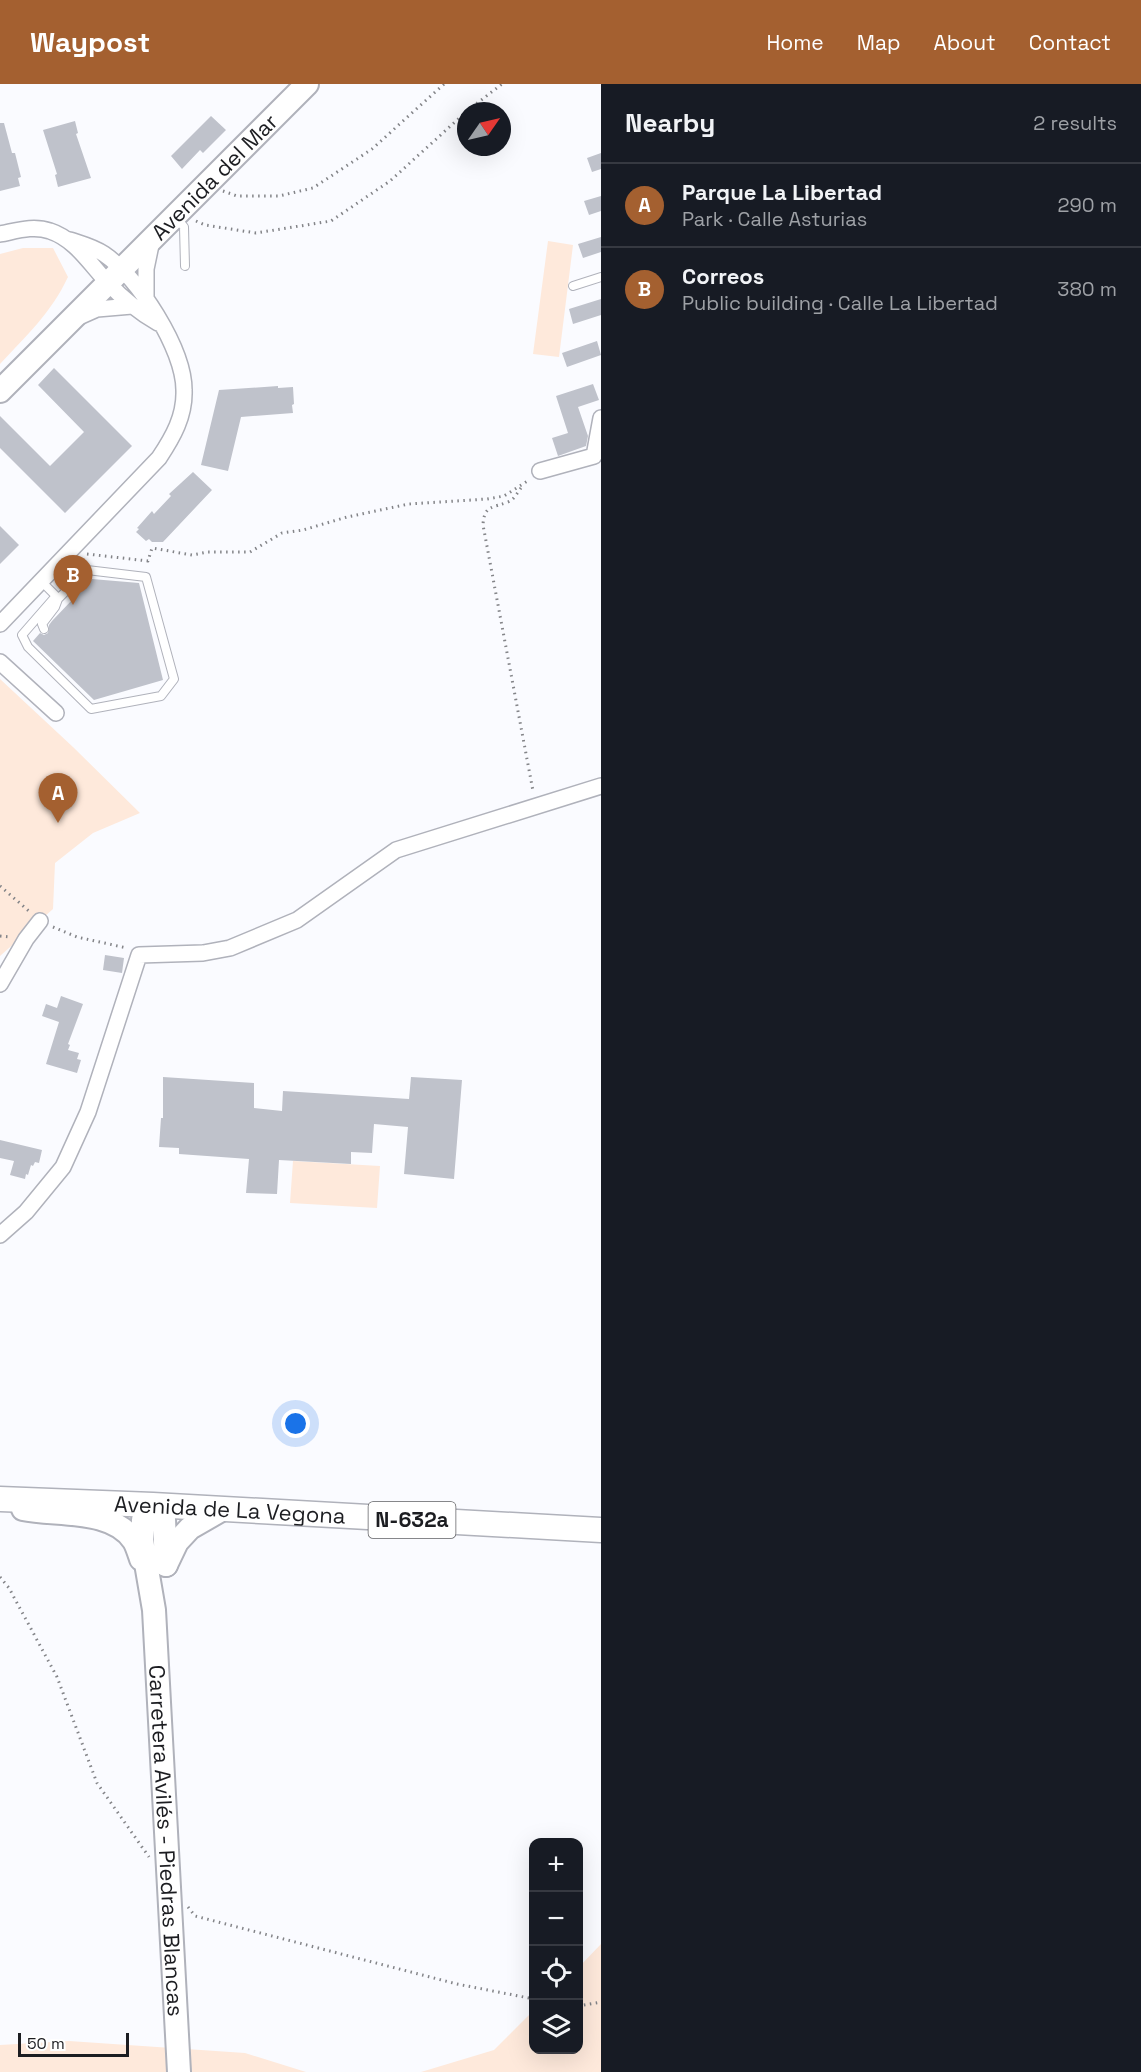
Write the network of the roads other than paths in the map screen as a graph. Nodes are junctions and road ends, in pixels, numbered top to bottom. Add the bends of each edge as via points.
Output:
1 (307, 84) edge
2 (176, 215) junction
3 (0, 234) edge
4 (152, 238) junction
5 (185, 266) dead end
6 (115, 276) junction
7 (601, 277) edge
8 (573, 286) dead end
9 (139, 303) junction
10 (68, 322) junction
11 (0, 391) edge
12 (601, 418) edge
13 (540, 471) road end
14 (41, 581) junction
15 (57, 597) junction
16 (0, 624) edge
17 (44, 629) dead end
18 (0, 662) edge
19 (56, 713) dead end
20 (601, 786) edge
21 (40, 921) road end
22 (0, 984) edge
23 (0, 1234) edge
24 (0, 1499) edge
25 (153, 1504) junction
26 (223, 1509) junction
27 (601, 1530) edge
28 (157, 1570) junction
29 (179, 2072) edge

1 - 2 street, Avenida del Mar
2 - 4 street, Avenida del Mar
2 - 5 lane via 184,227
3 - 6 street via 31,228 50,231 104,254
4 - 6 street, Avenida del Mar
4 - 9 street
6 - 9 street via 136,284
6 - 10 street, Avenida del Mar
7 - 8 lane
9 - 10 street via 97,309
9 - 14 street via 160,325 178,356 184,392 177,429 159,458
10 - 11 street, Avenida del Mar
12 - 13 street via 594,456
14 - 15 lane
14 - 16 street
15 - 15 lane via 22,634 28,647 91,709 161,696 174,679 146,576 87,570
15 - 17 lane via 55,608 42,624
18 - 19 street
20 - 23 street via 396,850 297,920 230,948 139,955 88,1112 63,1167 26,1212
21 - 22 street
24 - 25 main road, Avenida de La Vegona / N-632a
24 - 28 street via 25,1510 106,1519 134,1540
25 - 26 main road, Avenida de La Vegona / N-632a
25 - 28 street, Carretera Avilés - Piedras Blancas via 164,1519
26 - 27 main road, Avenida de La Vegona / N-632a
26 - 28 street, Carretera Avilés - Piedras Blancas via 190,1528
28 - 29 street, Carretera Avilés - Piedras Blancas via 154,1610

